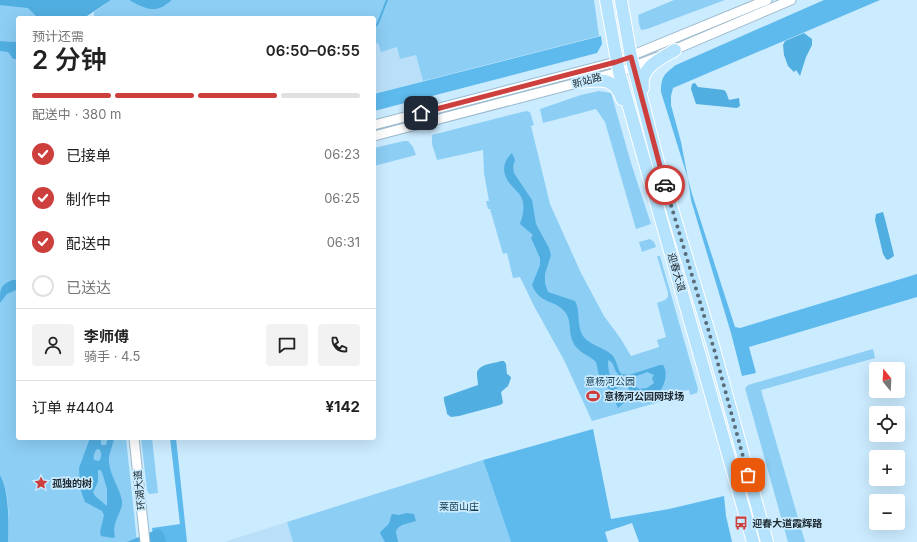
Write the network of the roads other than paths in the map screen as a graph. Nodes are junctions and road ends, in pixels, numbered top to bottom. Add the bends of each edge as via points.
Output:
1 (606, 0) edge
2 (621, 0) edge
3 (767, 0) edge
4 (791, 0) edge
5 (675, 50) junction
6 (632, 62) junction
7 (618, 67) junction
8 (579, 82) junction
9 (646, 114) junction
10 (632, 118) junction
11 (376, 125) edge
12 (376, 135) edge
13 (658, 162) junction
14 (649, 175) junction
15 (134, 440) edge
16 (145, 542) edge
17 (753, 542) edge
18 (767, 542) edge

1 - 7 main road, 迎春大道
2 - 6 main road, 迎春大道
3 - 6 street, 新站路
4 - 5 street, 新站路
5 - 6 street, 新站路
5 - 13 main road via 654,63 643,75 642,84
6 - 7 street, 新站路
6 - 9 main road, 迎春大道
7 - 8 street, 新站路
7 - 10 main road, 迎春大道
7 - 11 street, 新站路
8 - 12 street, 新站路
8 - 14 main road via 602,80 609,82 619,92
9 - 10 main road
9 - 13 main road, 迎春大道
10 - 14 main road, 迎春大道
13 - 18 main road, 迎春大道 via 714,349
14 - 17 main road, 迎春大道
15 - 16 street, 环湖大道

